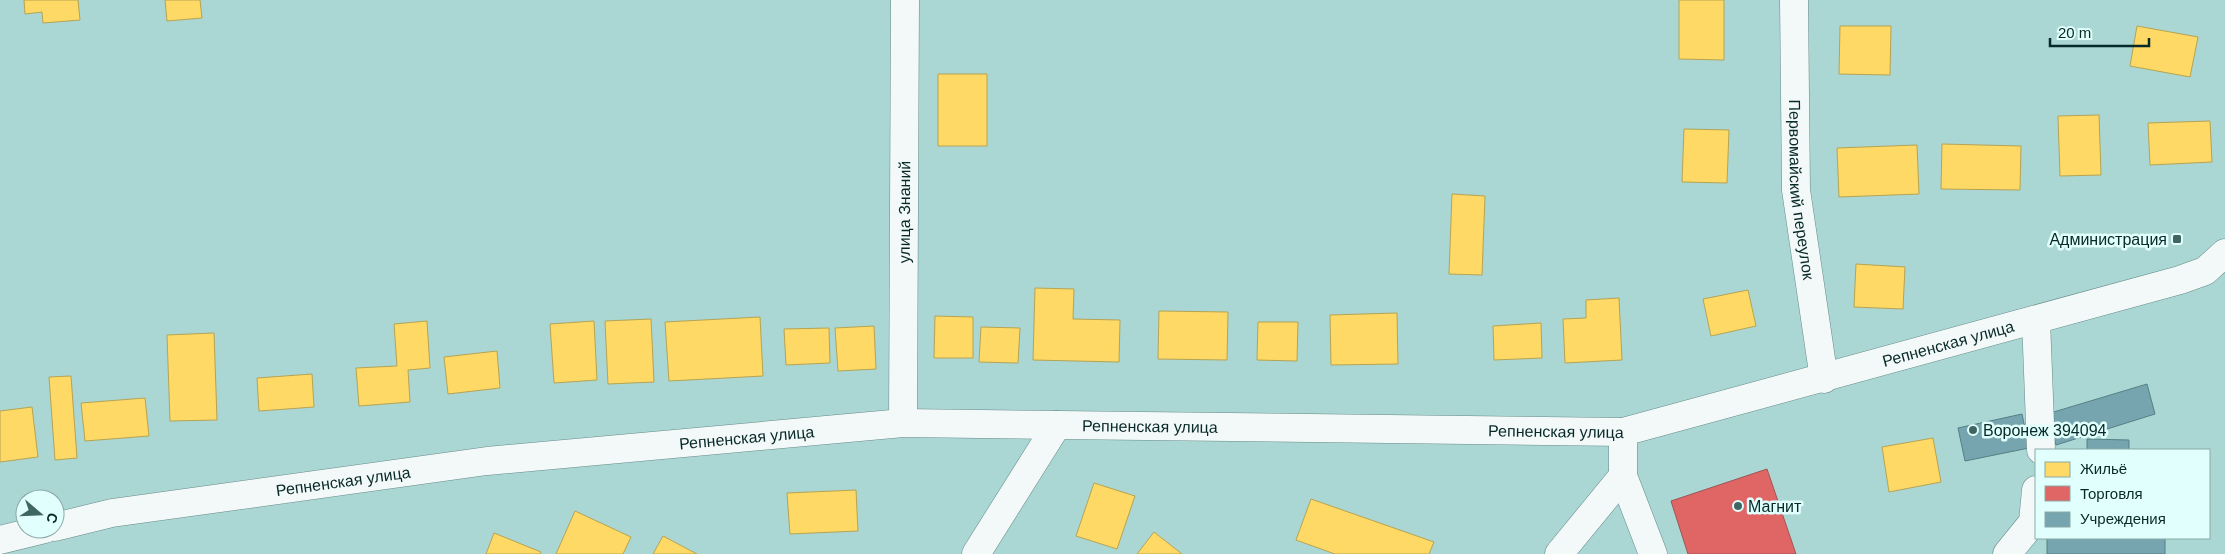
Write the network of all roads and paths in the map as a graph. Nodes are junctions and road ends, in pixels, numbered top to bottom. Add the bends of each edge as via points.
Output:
1 (905, 0) edge
2 (1794, 0) edge
3 (2225, 253) edge
4 (2036, 320) junction
5 (1824, 379) junction
6 (903, 423) junction
7 (1057, 425) junction
8 (1623, 432) junction
9 (2041, 449) edge
10 (1623, 476) junction
11 (2035, 501) edge
12 (65, 525) edge
13 (15, 536) edge
14 (0, 540) edge
15 (976, 554) edge
16 (1559, 554) edge
17 (1653, 554) edge
18 (2007, 554) edge

1 - 6 street, улица Знаний
2 - 5 street, Первомайский переулок via 1796,190
3 - 4 street, Репненская улица via 2205,271
4 - 5 street, Репненская улица
4 - 9 street
5 - 8 street, Репненская улица
6 - 7 street, Репненская улица
6 - 12 street, Репненская улица via 487,461 112,513
7 - 8 street, Репненская улица
7 - 15 street
8 - 10 street
10 - 16 street
10 - 17 street
11 - 18 street via 2033,522
13 - 14 street

